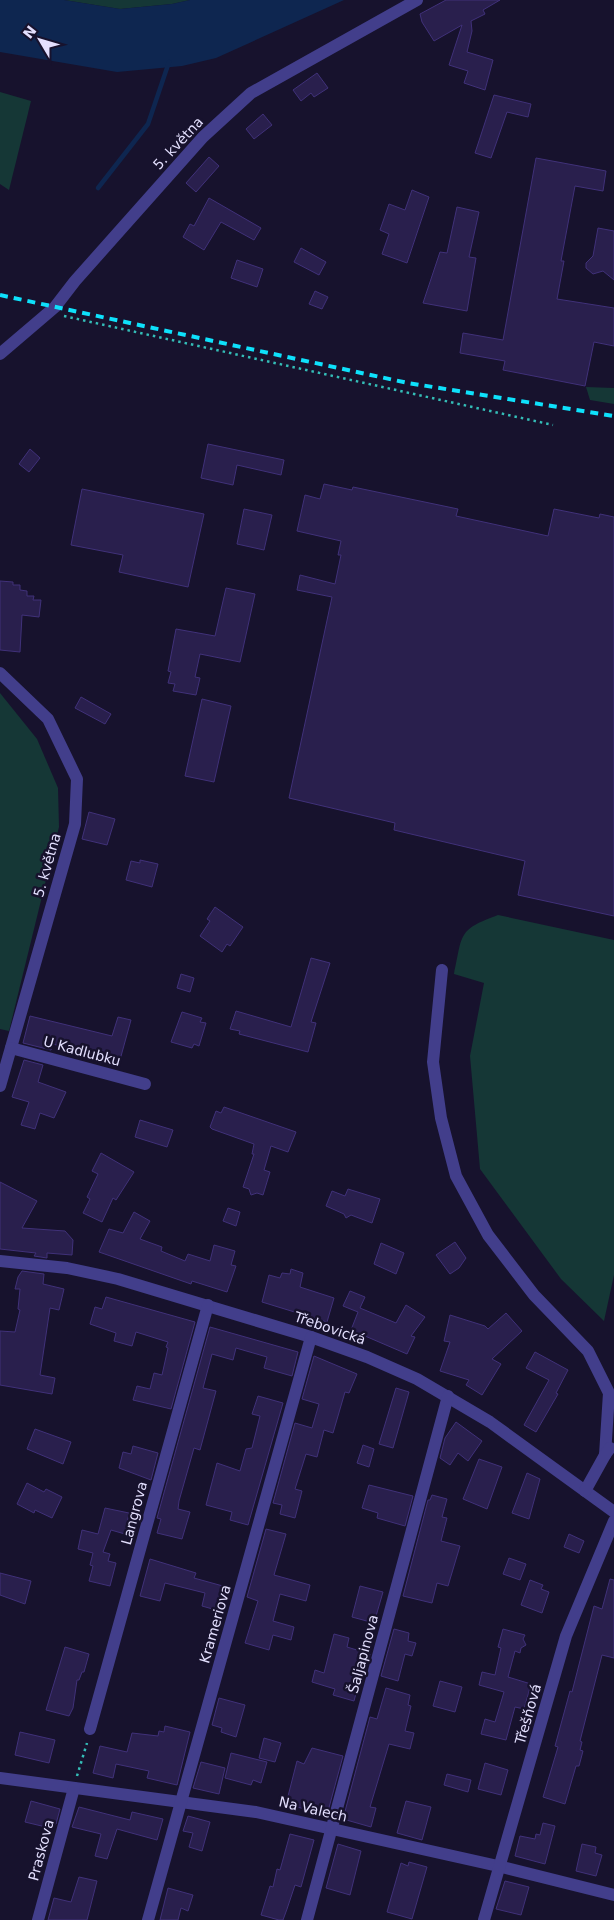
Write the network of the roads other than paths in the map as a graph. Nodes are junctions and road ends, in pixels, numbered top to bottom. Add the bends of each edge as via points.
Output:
1 (417, 0) edge
2 (0, 354) edge
3 (0, 673) edge
4 (442, 970) dead end
5 (11, 1048) junction
6 (145, 1084) dead end
7 (0, 1086) edge
8 (0, 1261) edge
9 (208, 1305) junction
10 (311, 1336) junction
11 (448, 1396) junction
12 (614, 1444) edge
13 (605, 1454) junction
14 (585, 1491) junction
15 (614, 1512) edge
16 (614, 1521) edge
17 (90, 1729) road end
18 (0, 1778) edge
19 (74, 1788) junction
20 (181, 1801) junction
21 (331, 1829) junction
22 (498, 1866) junction
23 (614, 1895) edge
24 (38, 1920) edge
25 (148, 1920) edge
26 (307, 1920) edge
27 (484, 1920) edge

1 - 2 street, 5. května via 251,93 203,137 49,312
3 - 5 street, 5. května via 48,719 76,778 75,824
4 - 13 street via 433,1062 441,1118 456,1176 488,1235 534,1295 588,1352 609,1393
5 - 6 street, U Kadlubku
5 - 7 street, 5. května
8 - 9 street, Třebovická via 93,1272
9 - 10 street, Třebovická
9 - 17 street, Langrova
10 - 11 street, Třebovická via 375,1360
10 - 20 street, Krameriova
11 - 14 street, Třebovická via 490,1422
11 - 21 street, Šaljapinova
12 - 13 street
13 - 14 street
14 - 15 street, Třebovická
16 - 22 street, Třešňová via 566,1636
18 - 19 street, Na Valech
19 - 20 street, Na Valech
19 - 24 street, Praskova
20 - 21 street, Na Valech via 256,1812
20 - 25 street, Krameriova
21 - 22 street, Na Valech
21 - 26 street, Šaljapinova
22 - 23 street, Na Valech
22 - 27 street, Třešňová

